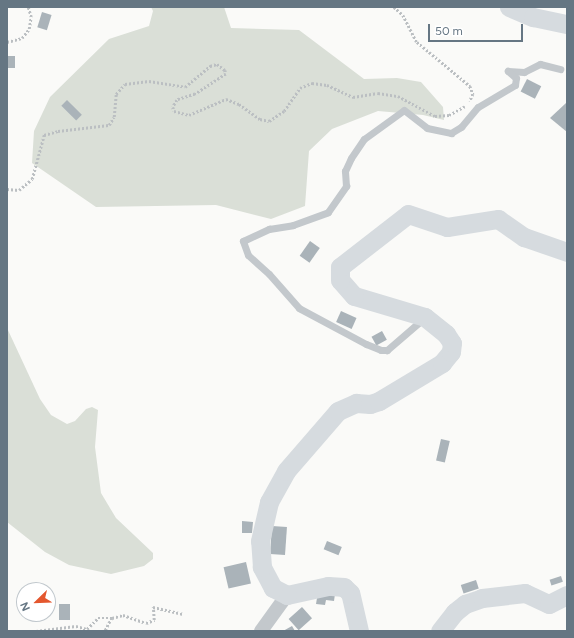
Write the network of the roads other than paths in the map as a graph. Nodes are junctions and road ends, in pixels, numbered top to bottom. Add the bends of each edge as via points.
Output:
1 (509, 7) edge
2 (567, 24) edge
3 (560, 69) dead end
4 (567, 252) edge
5 (425, 317) junction
6 (287, 595) junction
7 (567, 595) edge
8 (261, 631) edge
9 (359, 631) edge
10 (440, 631) edge

1 - 2 main road via 533,17
3 - 5 lane via 540,64 524,72 508,71 516,78 515,85 478,107 461,127 451,133 427,128 404,110 364,139 345,171 346,186 328,212 293,225 269,229 243,241 248,255 299,308 381,350 387,350
4 - 5 main road via 524,237 498,219 447,227 408,214 340,267 340,280 354,296
5 - 6 main road via 446,334 452,343 449,356 379,401 370,404 356,403 338,411 286,471 269,502 260,541 262,567 273,588
6 - 8 street
6 - 9 main road via 328,586 344,587 350,593
7 - 10 main road via 549,604 525,593 482,598 465,604

